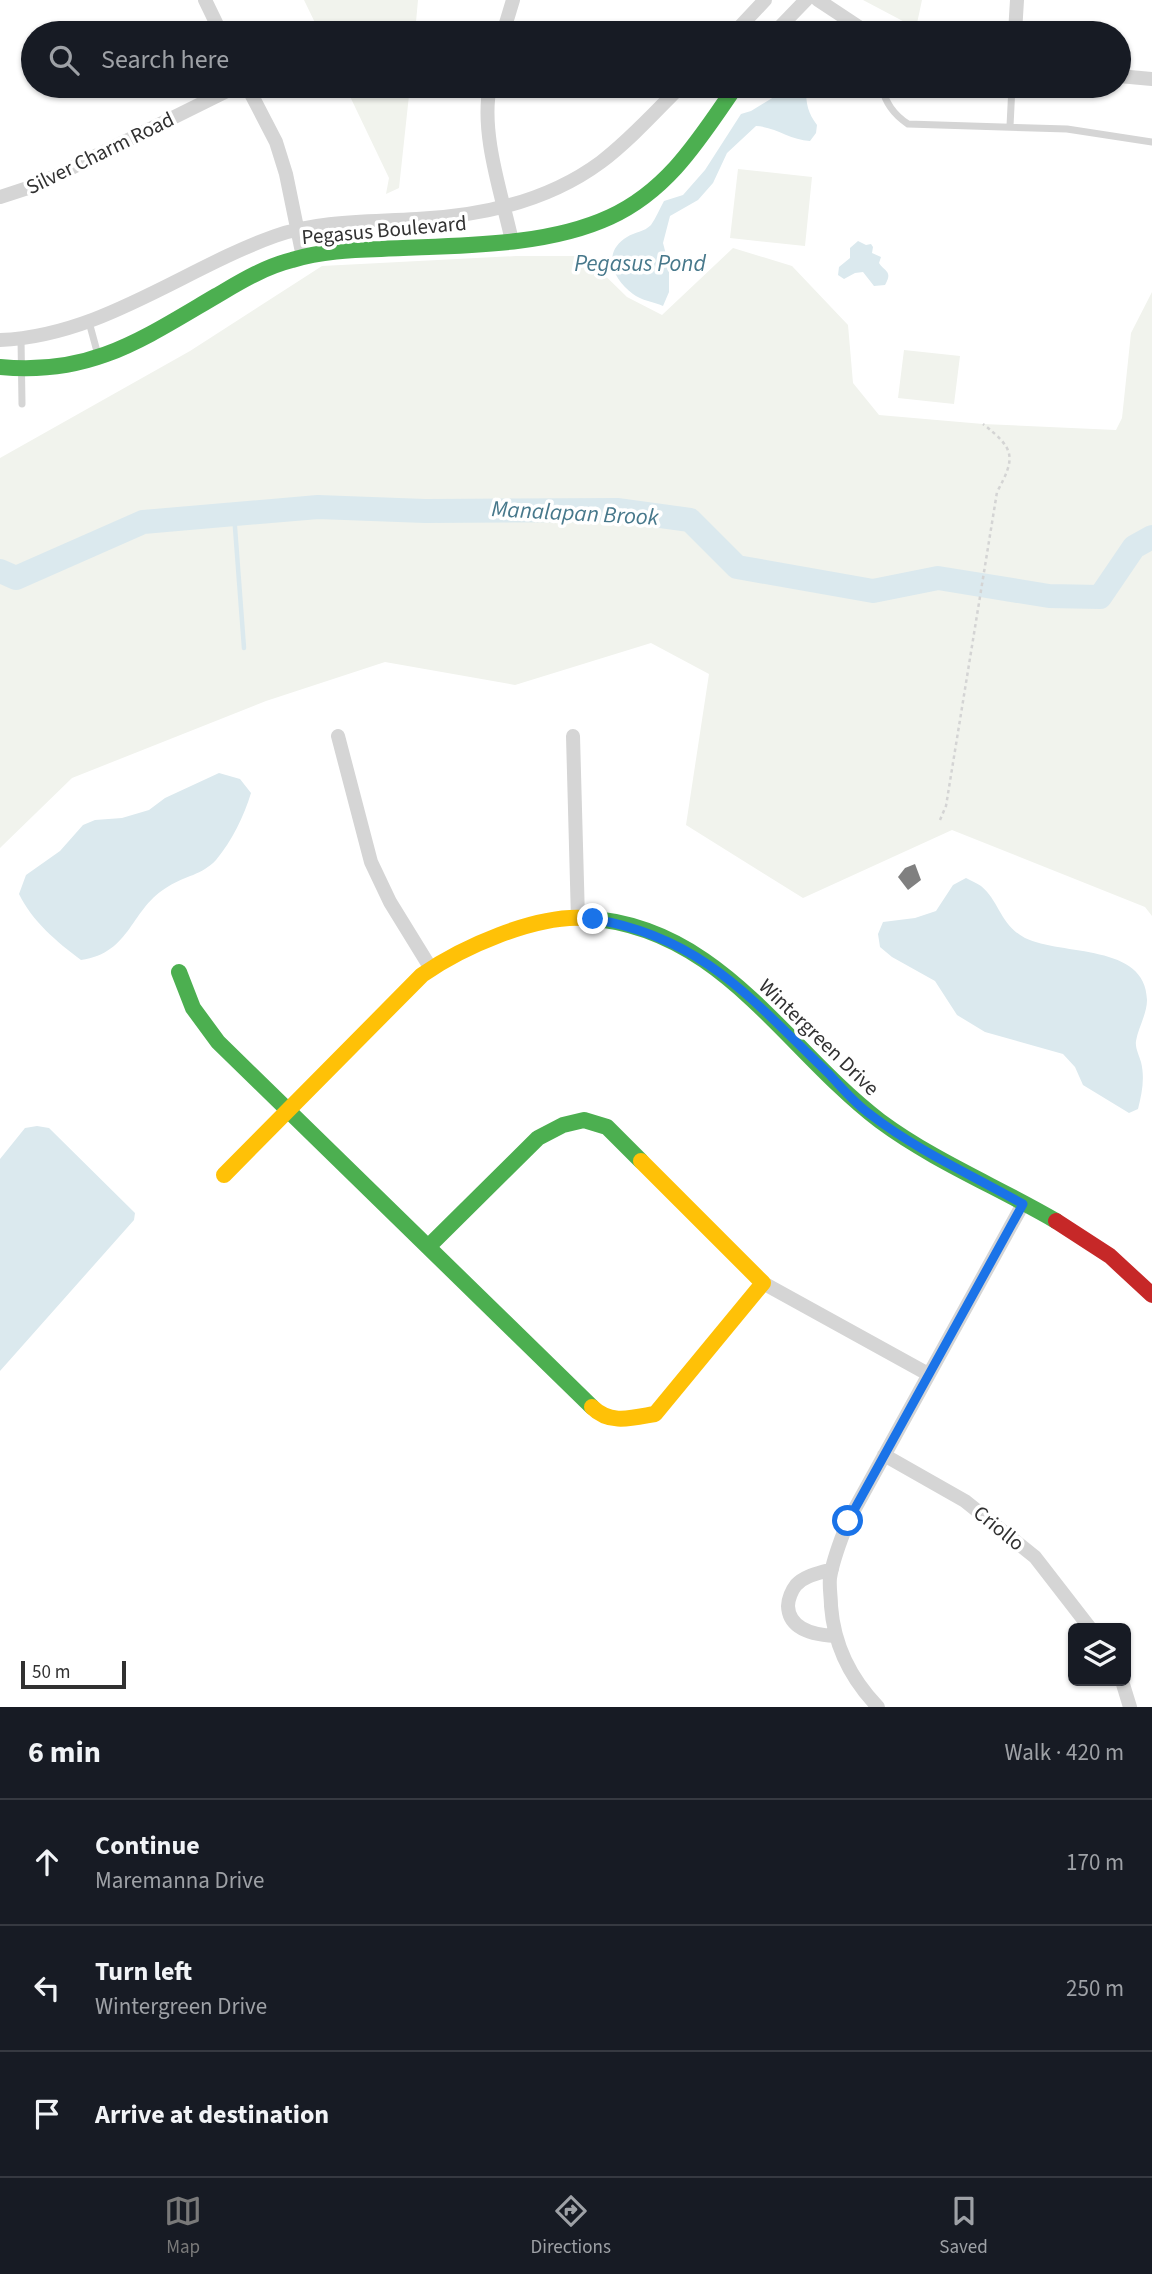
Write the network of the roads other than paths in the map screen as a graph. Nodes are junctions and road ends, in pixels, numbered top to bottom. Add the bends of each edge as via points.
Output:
1 (205, 0) edge
2 (513, 0) edge
3 (765, 0) edge
4 (806, 0) edge
5 (818, 0) edge
6 (1017, 0) edge
7 (216, 21) edge
8 (507, 21) edge
9 (745, 21) edge
10 (786, 21) edge
11 (849, 21) edge
12 (1016, 21) edge
13 (1131, 77) edge
14 (1152, 79) edge
15 (213, 98) edge
16 (253, 98) edge
17 (489, 98) edge
18 (668, 98) edge
19 (727, 98) edge
20 (885, 98) edge
21 (1011, 98) edge
22 (1010, 126) junction
23 (1152, 142) edge
24 (0, 197) edge
25 (505, 207) junction
26 (298, 230) junction
27 (512, 241) junction
28 (303, 257) junction
29 (89, 322) junction
30 (21, 338) junction
31 (0, 340) edge
32 (99, 359) junction
33 (0, 367) edge
34 (22, 369) junction
35 (22, 404) dead end
36 (338, 736) dead end
37 (573, 736) dead end
38 (579, 919) junction
39 (430, 967) junction
40 (179, 972) dead end
41 (287, 1112) junction
42 (224, 1175) dead end
43 (1023, 1204) junction
44 (429, 1245) junction
45 (763, 1283) junction
46 (1152, 1295) edge
47 (928, 1374) junction
48 (884, 1455) junction
49 (832, 1569) junction
50 (1086, 1623) edge
51 (835, 1636) junction
52 (1123, 1686) edge
53 (878, 1707) edge
54 (1129, 1707) edge

1 - 7 street
2 - 8 street
3 - 9 street
4 - 10 street
5 - 11 street
6 - 12 street
13 - 14 street
15 - 24 street, Silver Charm Road via 37,185
16 - 26 street via 276,142
17 - 25 street via 491,148
18 - 25 street, Pegasus Boulevard via 601,162 551,191
19 - 27 street, Pegasus Boulevard via 676,169 634,204 578,230
20 - 22 lane via 896,116 908,124
21 - 22 lane
22 - 23 lane
25 - 26 street, Pegasus Boulevard via 457,217
25 - 27 street
26 - 28 street
26 - 29 street, Pegasus Boulevard via 254,244
27 - 28 street, Pegasus Boulevard
28 - 32 street, Pegasus Boulevard via 254,274 121,351
29 - 30 street, Pegasus Boulevard
29 - 32 lane
30 - 31 street, Pegasus Boulevard
30 - 34 lane
32 - 34 street, Pegasus Boulevard
33 - 34 street, Pegasus Boulevard
34 - 35 lane
36 - 39 street via 371,862
37 - 38 street
38 - 39 street, Wintergreen Drive via 528,925
38 - 43 street, Wintergreen Drive via 623,924 655,935 713,966 868,1114 905,1140
39 - 41 street, Wintergreen Drive
40 - 41 street via 193,1008 218,1042
41 - 42 street, Wintergreen Drive
41 - 44 street
43 - 46 street, Wintergreen Drive via 1087,1241
43 - 47 street
44 - 45 street via 538,1138 583,1120 607,1128
44 - 45 street via 600,1415 620,1420 655,1414
45 - 47 street
47 - 48 street
48 - 49 street via 848,1521
48 - 50 street, Criollo via 965,1501 1035,1557
49 - 51 street
49 - 51 street via 796,1585 788,1608 796,1625 806,1631
51 - 53 street via 844,1662
52 - 54 street

